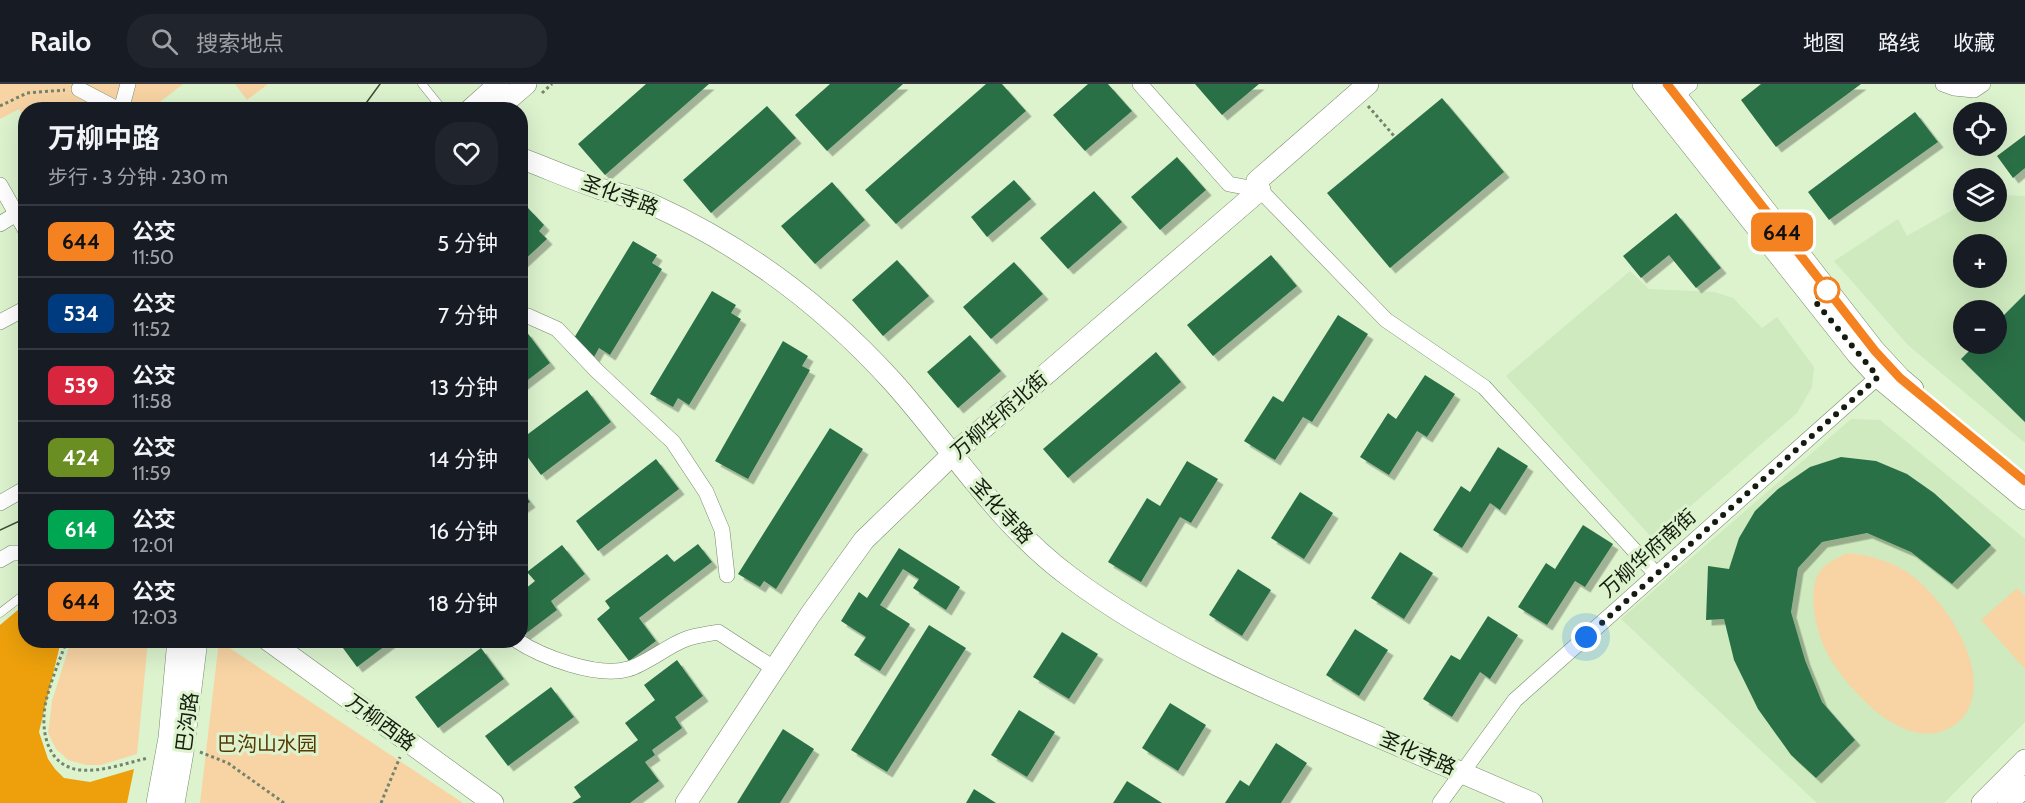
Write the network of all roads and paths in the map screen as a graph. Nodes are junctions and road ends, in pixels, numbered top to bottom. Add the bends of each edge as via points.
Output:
1 (128, 84) edge
2 (422, 84) edge
3 (499, 84) edge
4 (526, 84) edge
5 (1140, 84) edge
6 (1643, 84) edge
7 (1943, 84) edge
8 (1983, 84) edge
9 (1678, 88) edge
10 (79, 89) joint
11 (1363, 89) edge
12 (104, 102) edge
13 (122, 102) edge
14 (437, 102) edge
15 (479, 102) edge
16 (505, 102) edge
17 (0, 106) edge
18 (1395, 136) dead end
19 (528, 161) edge
20 (0, 184) edge
21 (1260, 190) junction
22 (16, 214) junction
23 (18, 217) edge
24 (0, 224) edge
25 (18, 312) edge
26 (528, 316) edge
27 (0, 322) edge
28 (1878, 377) junction
29 (952, 455) junction
30 (2025, 481) edge
31 (18, 493) edge
32 (2025, 499) edge
33 (0, 503) edge
34 (18, 553) edge
35 (0, 560) edge
36 (1656, 574) junction
37 (727, 575) dead end
38 (18, 600) edge
39 (0, 613) edge
40 (64, 648) edge
41 (177, 648) edge
42 (196, 648) edge
43 (279, 648) edge
44 (528, 648) edge
45 (775, 669) junction
46 (200, 752) dead end
47 (400, 757) dead end
48 (148, 758) dead end
49 (2025, 760) edge
50 (1461, 772) junction
51 (2025, 786) edge
52 (157, 803) edge
53 (174, 803) edge
54 (284, 803) edge
55 (381, 803) edge
56 (493, 803) edge
57 (686, 803) edge
58 (1440, 803) edge
59 (1532, 803) edge
60 (1982, 803) edge
61 (2008, 803) edge

1 - 13 street
2 - 14 lane
3 - 15 street
4 - 16 street
5 - 21 street via 1229,184
6 - 28 street
7 - 8 street via 1974,90
9 - 30 street via 1875,351 1900,378
10 - 12 street
10 - 17 path via 27,93
11 - 18 path
11 - 21 street, 万柳华府北街 via 1257,181
19 - 29 street, 圣化寺路 via 651,204 716,237 774,273 832,320 886,375
20 - 22 street
21 - 29 street, 万柳华府北街
21 - 36 street via 1386,320 1484,387
22 - 23 street
22 - 24 street
25 - 27 street
26 - 37 street via 557,329 673,442 706,492 722,530
28 - 32 street
28 - 36 street, 万柳华府南街
29 - 45 street, 万柳华府北街 via 864,540
29 - 50 street, 圣化寺路 via 1009,524 1067,576 1126,616 1294,701
31 - 33 street
34 - 35 street
36 - 50 street, 万柳华府南街 via 1515,700
38 - 39 lane
40 - 48 path via 46,699 44,732 57,760 81,770 104,769
41 - 52 street, 巴沟路 via 169,738
42 - 53 street, 巴沟路
43 - 56 street, 万柳西路
44 - 45 street via 578,666 628,669 687,638 718,632
45 - 57 street, 万柳华府北街
46 - 54 path via 228,763
47 - 55 path
49 - 60 street
50 - 58 street, 万柳华府南街
50 - 59 street, 圣化寺路
51 - 61 street

